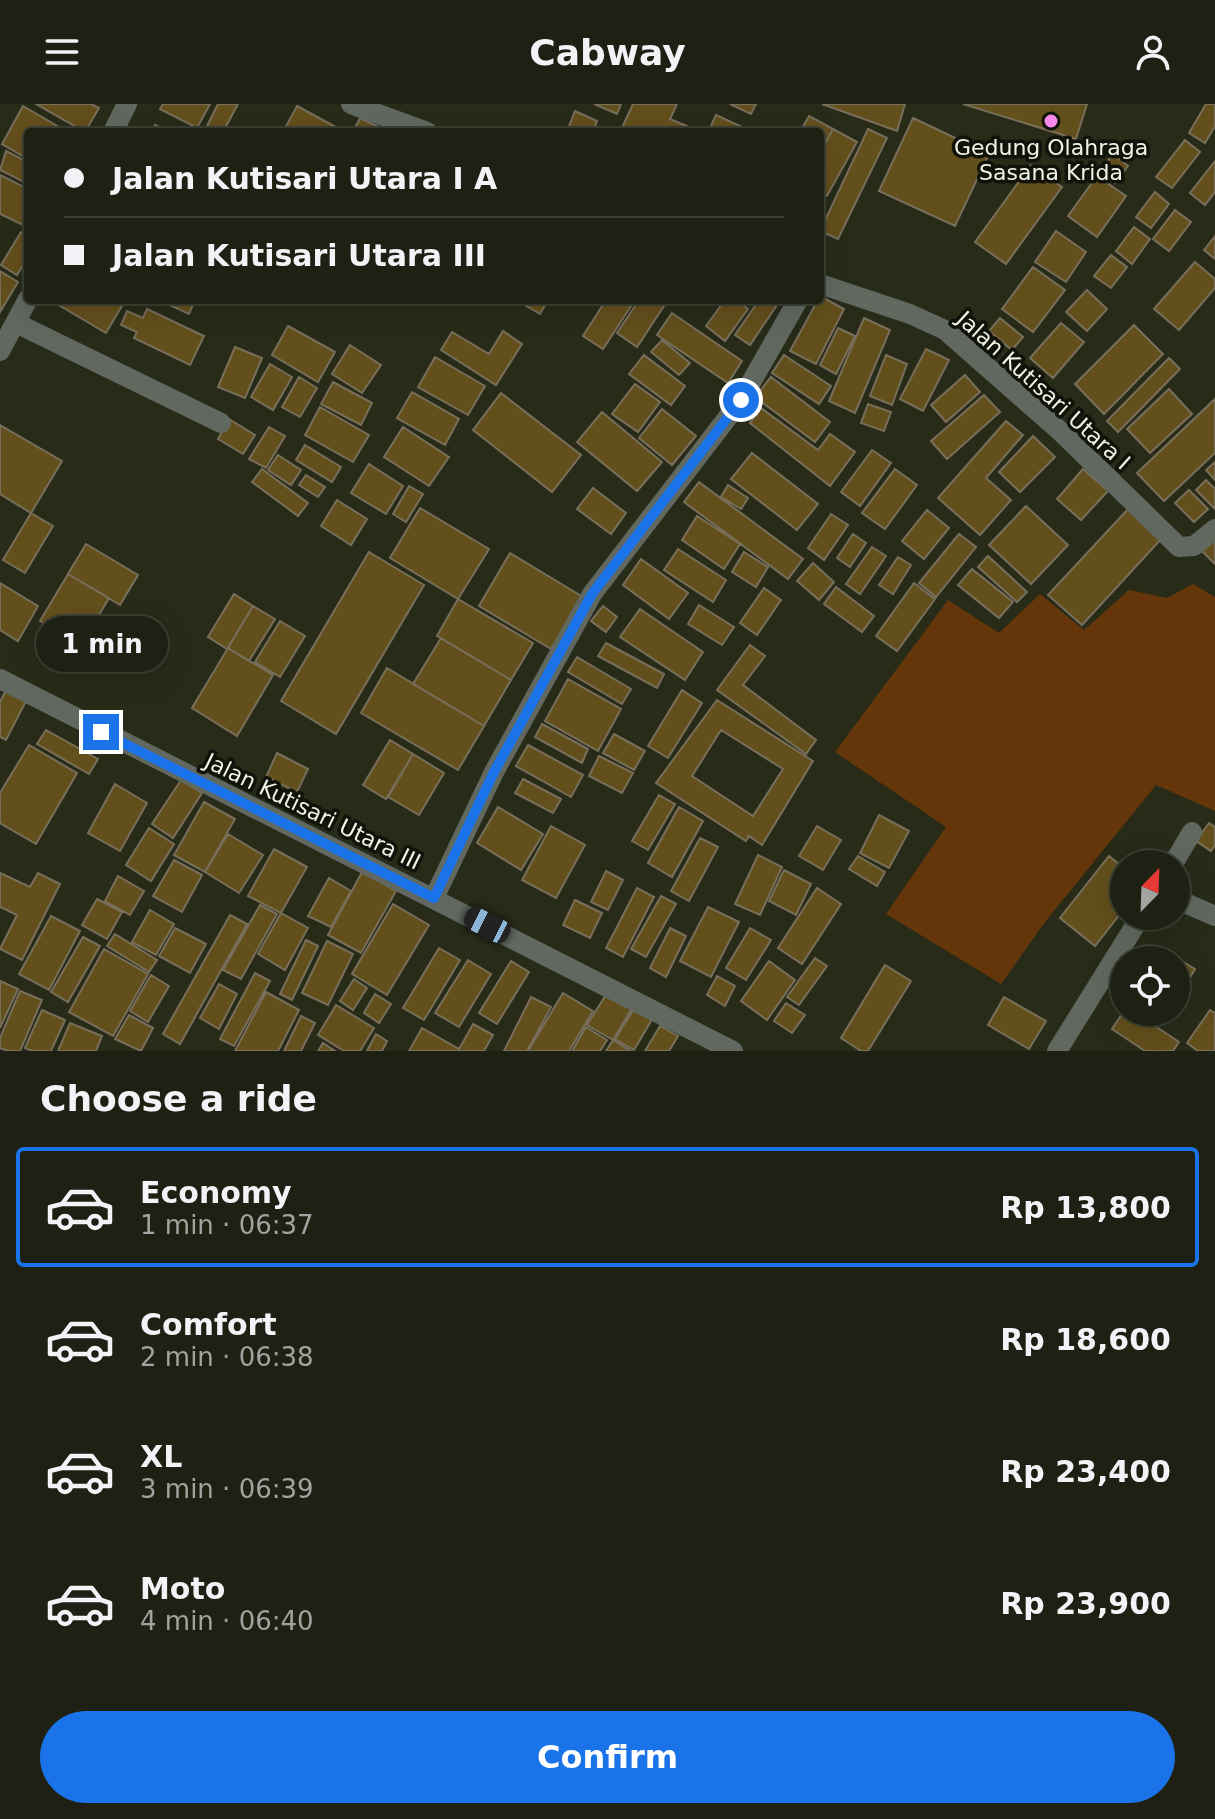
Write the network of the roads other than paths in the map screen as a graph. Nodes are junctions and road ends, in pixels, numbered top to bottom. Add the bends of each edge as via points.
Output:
1 (127, 104) edge
2 (351, 104) edge
3 (115, 128) edge
4 (416, 128) edge
5 (824, 285) edge
6 (26, 304) edge
7 (796, 304) edge
8 (16, 323) junction
9 (0, 351) edge
10 (221, 423) dead end
11 (1215, 529) edge
12 (0, 679) edge
13 (1192, 832) dead end
14 (1181, 850) edge
15 (434, 898) junction
16 (1190, 905) edge
17 (1215, 916) edge
18 (1132, 930) edge
19 (733, 1051) edge
20 (1057, 1051) edge

1 - 3 street
2 - 4 street
5 - 11 street, Jalan Kutisari Utara I via 945,330 1060,431 1179,547 1194,546
6 - 8 street
7 - 15 street via 741,400 592,594 494,772
8 - 9 street
8 - 10 street
12 - 15 street, Jalan Kutisari Utara III
13 - 14 street
15 - 19 street, Jalan Kutisari Utara III
16 - 17 street
18 - 20 street

